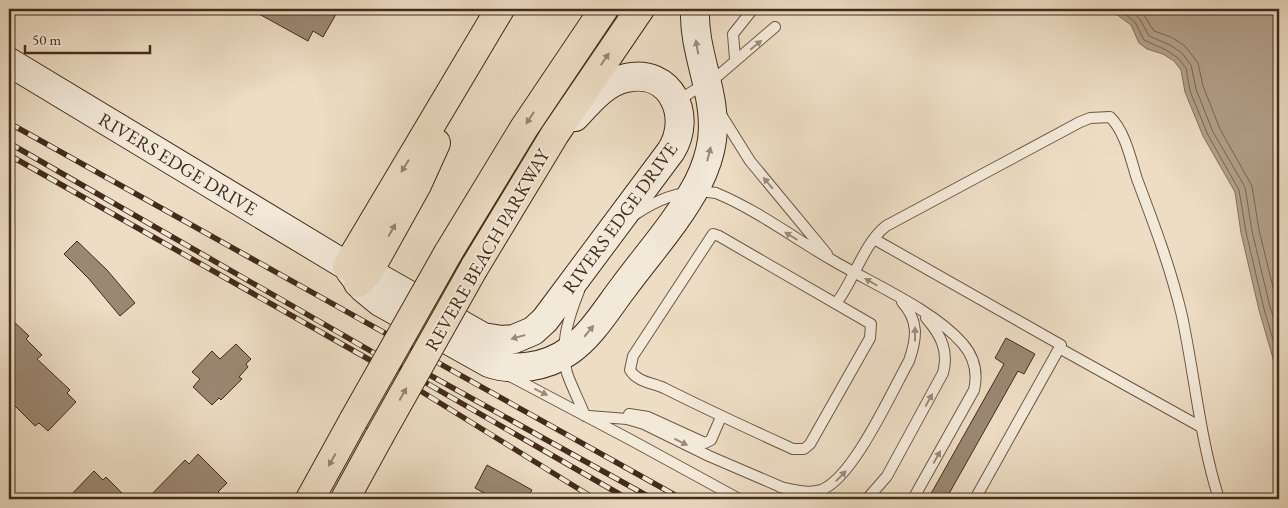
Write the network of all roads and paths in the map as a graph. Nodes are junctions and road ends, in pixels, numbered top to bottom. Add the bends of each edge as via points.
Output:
1 (500, 9) edge
2 (591, 9) edge
3 (604, 9) edge
4 (640, 9) edge
5 (695, 9) edge
6 (753, 9) edge
7 (775, 27) dead end
8 (735, 60) junction
9 (9, 62) edge
10 (557, 78) junction
11 (706, 84) junction
12 (676, 101) junction
13 (521, 188) junction
14 (693, 192) junction
15 (874, 239) junction
16 (597, 252) junction
17 (833, 260) junction
18 (855, 273) junction
19 (357, 274) junction
20 (896, 297) junction
21 (836, 302) junction
22 (917, 309) junction
23 (1059, 348) junction
24 (564, 354) junction
25 (483, 361) junction
26 (585, 416) junction
27 (721, 417) junction
28 (1201, 427) junction
29 (780, 487) junction
30 (310, 499) edge
31 (345, 499) edge
32 (739, 499) edge
33 (809, 499) edge
34 (867, 499) edge
35 (913, 499) edge
36 (975, 499) edge
37 (1219, 499) edge

1 - 19 highway via 477,50 417,185
2 - 10 highway
3 - 10 highway, REVERE BEACH PARKWAY
13 -> 4 highway, REVERE BEACH PARKWAY
11 -> 5 main road, RIVERS EDGE DRIVE via 696,41
6 - 8 lane via 733,34
8 -> 7 lane
8 - 11 lane
9 - 19 main road, RIVERS EDGE DRIVE
10 -> 30 highway, REVERE BEACH PARKWAY, bridge via 448,253
11 - 12 lane
14 -> 11 main road, RIVERS EDGE DRIVE via 705,167 712,141 712,106
17 -> 11 lane via 750,161
12 - 13 main road via 665,87 645,77 626,78 608,86 569,124
12 - 16 main road, RIVERS EDGE DRIVE via 681,124 674,146
31 -> 13 highway, REVERE BEACH PARKWAY, bridge
14 - 16 lane via 671,196 644,209
17 -> 14 lane via 724,196
24 -> 14 main road, RIVERS EDGE DRIVE via 591,330
15 - 18 lane
15 - 23 lane via 1061,345
15 - 28 lane via 886,226 1080,122 1110,117 1116,122 1124,141 1165,251 1182,317
16 -> 19 main road, RIVERS EDGE DRIVE via 545,320 527,334 508,340 477,334
16 - 24 lane via 569,321
17 - 18 lane
20 -> 18 lane
18 - 21 lane
19 - 25 main road, RIVERS EDGE DRIVE via 380,302
20 - 22 lane
29 -> 20 lane via 799,491 821,490 838,479 854,460 909,360 916,339 913,319
21 - 27 lane via 869,321 873,327 872,334 808,447 793,448
21 - 27 lane via 720,236 710,236 633,356 630,367 632,374 639,379
34 -> 22 lane via 887,476 944,368 945,350 941,337
35 -> 22 lane via 971,396 976,379 972,358 964,345
23 - 28 lane
23 - 36 lane
24 - 25 main road, RIVERS EDGE DRIVE via 543,363 521,367 501,367
24 - 26 lane via 567,372
25 -> 26 lane
26 - 27 lane via 624,414 648,417 705,443 711,440
26 -> 29 lane via 621,418 644,424
26 - 32 lane
28 - 37 lane
29 - 33 lane

